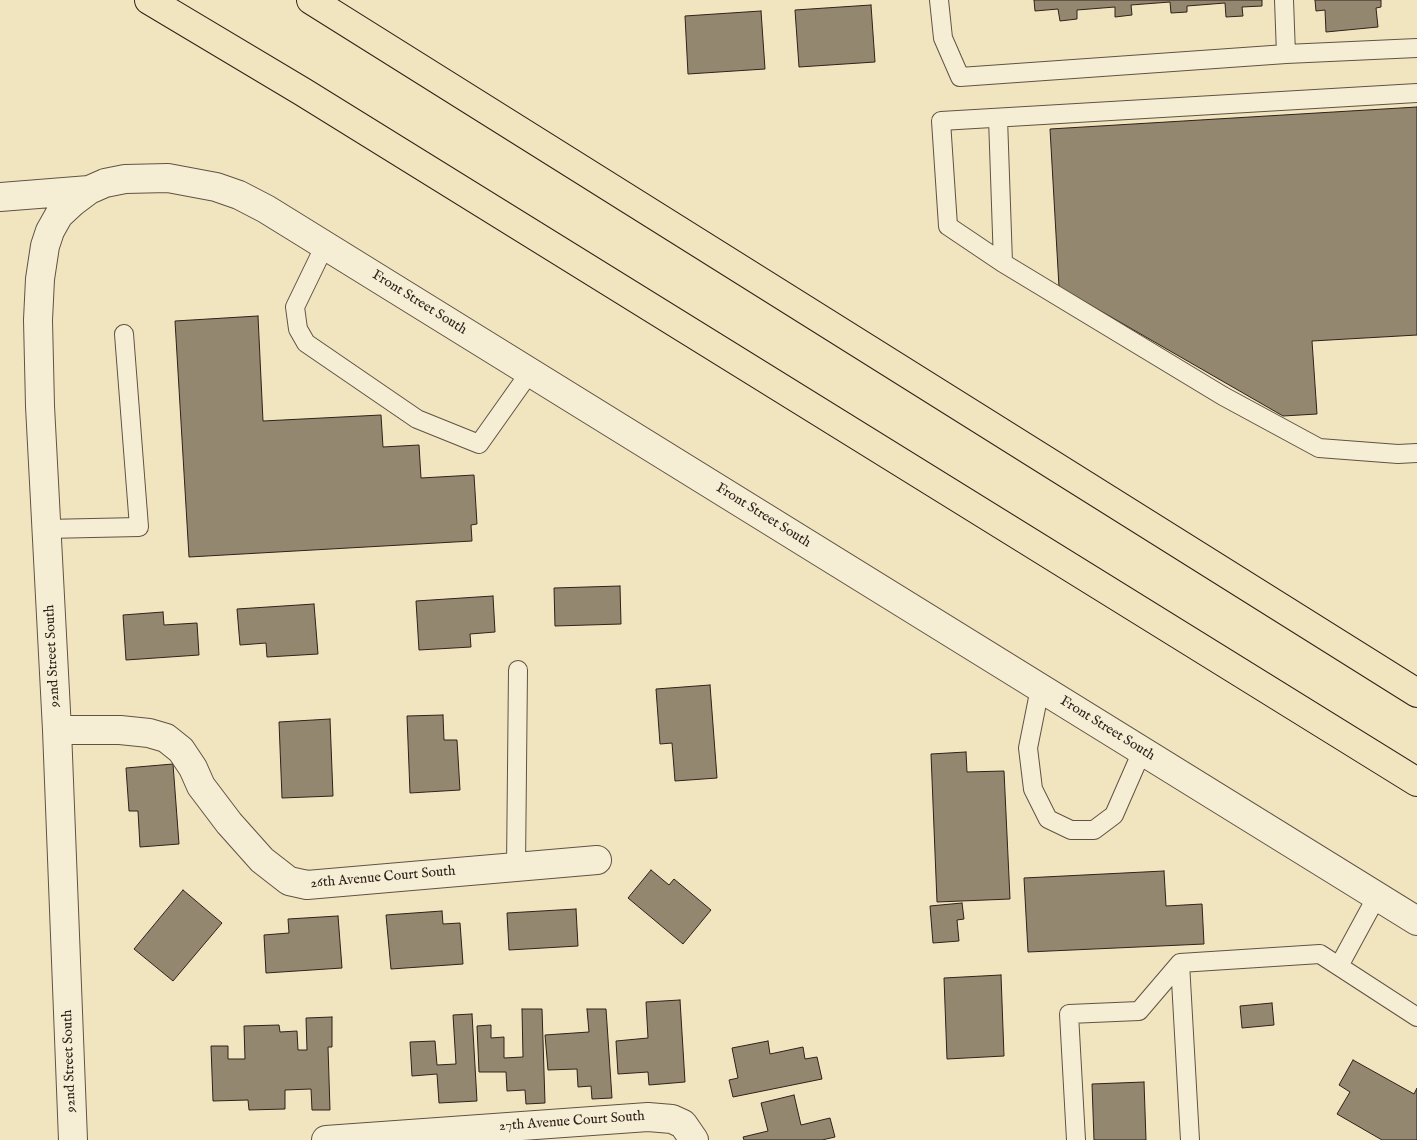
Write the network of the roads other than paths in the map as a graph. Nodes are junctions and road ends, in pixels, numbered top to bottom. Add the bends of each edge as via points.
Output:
1 (149, 0) edge
2 (312, 0) edge
3 (939, 0) edge
4 (1284, 0) edge
5 (1417, 48) edge
6 (1286, 54) junction
7 (1417, 93) edge
8 (998, 118) junction
9 (89, 190) junction
10 (0, 197) edge
11 (325, 245) junction
12 (1003, 263) junction
13 (124, 334) dead end
14 (530, 372) junction
15 (1417, 453) edge
16 (46, 528) junction
17 (518, 670) dead end
18 (1040, 688) junction
19 (1417, 693) edge
20 (57, 730) junction
21 (1142, 751) junction
22 (1417, 782) edge
23 (596, 860) dead end
24 (516, 867) junction
25 (1377, 896) junction
26 (1417, 921) edge
27 (1180, 963) junction
28 (1339, 966) junction
29 (1417, 1017) edge
30 (693, 1138) edge
31 (73, 1140) edge
32 (326, 1140) edge
33 (1076, 1140) edge
34 (1190, 1140) edge

1 - 22 highway via 303,92
2 - 19 highway
3 - 6 lane via 943,38 960,77
4 - 6 lane
5 - 6 lane
7 - 8 lane
8 - 12 lane
8 - 12 lane via 941,121 948,226
9 - 10 street
9 - 11 street, Front Street South via 105,183 148,177 216,187 246,198
9 - 16 street, 92nd Street South via 54,223 45,246 40,279 39,387
11 - 14 street, Front Street South
11 - 14 lane via 295,307 298,328 306,343 416,420 479,444
12 - 15 lane via 1223,396 1319,448
13 - 16 lane via 139,527
14 - 18 street, Front Street South
16 - 20 street, 92nd Street South
17 - 24 lane
18 - 21 street, Front Street South
18 - 21 lane via 1028,748 1033,789 1048,818 1071,830 1094,830 1114,815
20 - 24 street, 26th Avenue Court South via 120,730 166,738 181,750 201,786 228,823 262,860 289,880 307,885
20 - 31 street, 92nd Street South
21 - 25 street, Front Street South
23 - 24 street, 26th Avenue Court South
25 - 26 street, Front Street South
25 - 28 lane
27 - 28 lane via 1320,954
27 - 33 lane via 1139,1011 1069,1014
27 - 34 lane
28 - 29 lane
30 - 32 street, 27th Avenue Court South via 683,1124 648,1116

